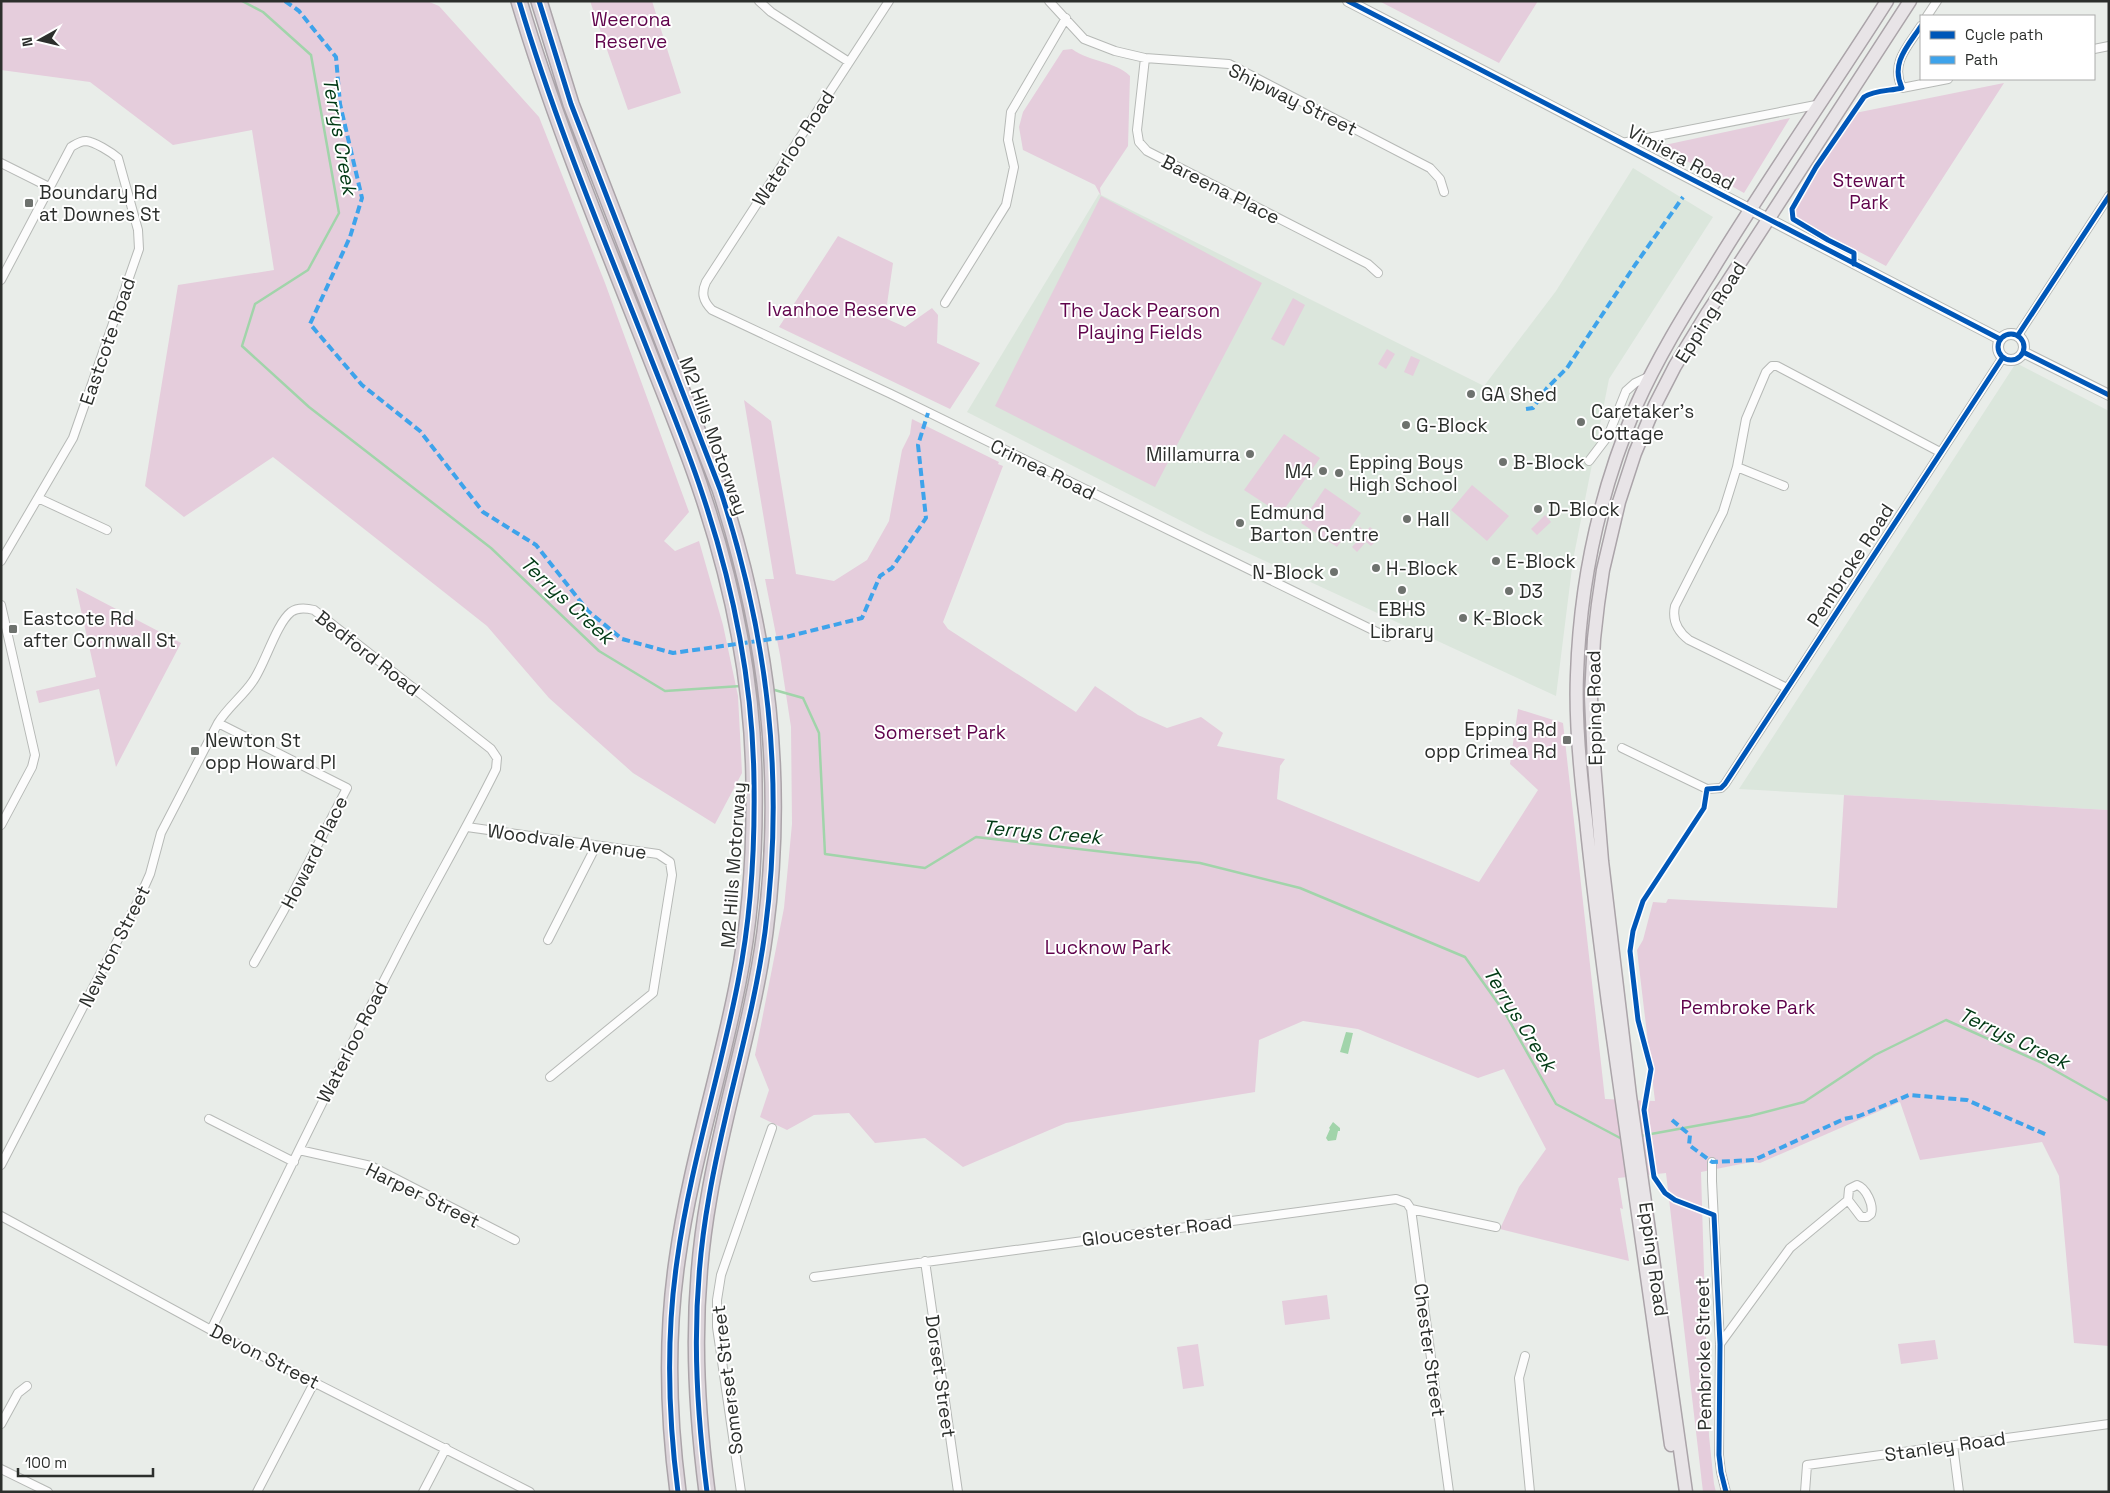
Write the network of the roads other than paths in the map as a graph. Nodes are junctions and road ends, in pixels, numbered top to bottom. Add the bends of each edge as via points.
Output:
1 (519, 1) edge
2 (539, 1) edge
3 (760, 1) edge
4 (889, 1) edge
5 (1049, 1) edge
6 (1348, 1) edge
7 (1887, 1) edge
8 (1910, 1) edge
9 (1937, 1) edge
10 (1928, 15) edge
11 (1066, 18) junction
12 (1920, 28) edge
13 (2109, 46) edge
14 (2095, 49) edge
15 (1145, 58) junction
16 (849, 62) junction
17 (1943, 80) edge
18 (1821, 104) junction
19 (1621, 143) junction
20 (1, 163) edge
21 (50, 187) junction
22 (1444, 192) dead end
23 (2109, 196) edge
24 (1749, 210) junction
25 (1769, 220) junction
26 (1378, 273) dead end
27 (1, 280) edge
28 (703, 297) joint
29 (945, 303) dead end
30 (2018, 335) junction
31 (2000, 339) junction
32 (2024, 352) junction
33 (2003, 357) junction
34 (1650, 376) junction
35 (2109, 395) edge
36 (1940, 452) junction
37 (1589, 461) dead end
38 (1737, 467) junction
39 (1784, 486) dead end
40 (38, 498) junction
41 (107, 530) dead end
42 (1, 561) edge
43 (1, 604) edge
44 (1387, 637) dead end
45 (1787, 688) junction
46 (218, 723) junction
47 (1622, 748) dead end
48 (497, 758) joint
49 (1, 825) edge
50 (467, 827) junction
51 (596, 846) junction
52 (548, 940) dead end
53 (254, 963) dead end
54 (550, 1077) dead end
55 (1625, 1096) junction
56 (209, 1119) dead end
57 (772, 1128) dead end
58 (300, 1150) junction
59 (294, 1162) junction
60 (1712, 1162) dead end
61 (1, 1165) edge
62 (1638, 1183) junction
63 (1848, 1200) dead end
64 (1411, 1209) junction
65 (1, 1216) edge
66 (1496, 1227) dead end
67 (515, 1240) dead end
68 (925, 1260) junction
69 (814, 1277) dead end
70 (211, 1330) junction
71 (1720, 1344) junction
72 (1525, 1356) dead end
73 (315, 1382) junction
74 (27, 1386) dead end
75 (1, 1424) edge
76 (2109, 1424) edge
77 (1952, 1445) junction
78 (446, 1448) junction
79 (1, 1469) edge
80 (48, 1492) edge
81 (257, 1492) edge
82 (422, 1492) edge
83 (530, 1492) edge
84 (678, 1492) edge
85 (707, 1492) edge
86 (741, 1492) edge
87 (958, 1492) edge
88 (1449, 1492) edge
89 (1530, 1492) edge
90 (1677, 1492) edge
91 (1686, 1492) edge
92 (1726, 1492) edge
93 (1805, 1492) edge
94 (1959, 1492) edge

1 - 84 highway, M2 Hills Motorway via 554,108 702,493 735,617 748,698 754,777 754,838 746,929 739,977 696,1160 672,1308 671,1415
2 - 85 highway, M2 Hills Motorway via 571,104 720,489 755,613 767,688 774,776 774,840 765,930 747,1035 718,1150 702,1244 695,1346
3 - 16 street
4 - 16 street, Waterloo Road
5 - 11 street, Shipway Street
6 - 19 street, Vimiera Road
7 - 18 main road, Epping Road
8 - 25 main road, Epping Road
9 - 10 street
11 - 15 street, Shipway Street via 1084,39
11 - 29 street via 1011,112 1008,140 1014,168 1006,205
12 - 17 street via 1898,64 1902,88
13 - 14 street
15 - 22 street, Shipway Street via 1229,64 1430,168 1440,179
15 - 26 street, Bareena Place via 1137,130 1139,142 1147,151 1368,264
16 - 28 street, Waterloo Road via 706,282
18 - 19 street
18 - 24 main road, Epping Road
19 - 24 street, Vimiera Road
20 - 21 street
21 - 27 street
21 - 40 street, Eastcote Road via 71,147 78,142 87,141 114,154 118,158 139,236 139,250 73,438
23 - 30 street
24 - 25 street, Vimiera Road
24 - 34 main road, Epping Road
25 - 31 street, Vimiera Road
25 - 55 main road, Epping Road via 1708,312 1655,405 1619,502 1603,570 1594,639 1592,734
28 - 44 street, Crimea Road via 712,310
30 - 31 street via 2006,334
30 - 32 street via 2024,342
31 - 33 street via 1998,347
32 - 33 street via 2014,360
32 - 35 street
33 - 36 street, Pembroke Road
34 - 37 street via 1626,391 1608,436
34 - 55 main road, Epping Road via 1602,504 1584,595 1576,675 1582,785
36 - 38 street via 1772,366 1766,372 1746,419
36 - 45 street, Pembroke Road
38 - 39 street
38 - 45 street via 1723,512 1675,606 1674,621 1689,640
40 - 41 street
40 - 42 street, Eastcote Road
43 - 49 street via 35,755
45 - 47 street, Pembroke Road via 1721,788 1707,788
46 - 48 street, Bedford Road via 253,681 284,622 292,612 304,608 322,616 491,749
46 - 53 street, Howard Place via 347,788
46 - 61 street, Newton Street via 161,833 150,874 138,901
48 - 50 street, Waterloo Road via 496,769
50 - 51 street, Woodvale Avenue
50 - 58 street, Waterloo Road via 393,962
51 - 52 street
51 - 54 street, Woodvale Avenue via 658,854 670,862 672,875 653,993
55 - 62 main road, Epping Road
56 - 59 street
57 - 86 street, Somerset Street via 721,1275 717,1300 717,1327
58 - 59 street, Waterloo Road
58 - 67 street, Harper Street via 371,1166
59 - 70 street, Waterloo Road
60 - 71 street, Pembroke Street
62 - 90 main road, Epping Road
62 - 91 main road, Epping Road
63 - 71 street via 1790,1248
64 - 66 street, Gloucester Road
64 - 68 street, Gloucester Road via 1396,1199
64 - 88 street, Chester Street
65 - 70 street, Devon Street
68 - 69 street, Gloucester Road
68 - 87 street, Dorset Street
70 - 73 street, Devon Street
71 - 92 street, Pembroke Street via 1719,1454
72 - 89 street via 1519,1378
73 - 78 street, Devon Street
73 - 81 street
74 - 75 street via 18,1393
76 - 77 street, Stanley Road
77 - 93 street, Stanley Road via 1807,1465
77 - 94 street
78 - 82 street
78 - 83 street, Devon Street
79 - 80 street

